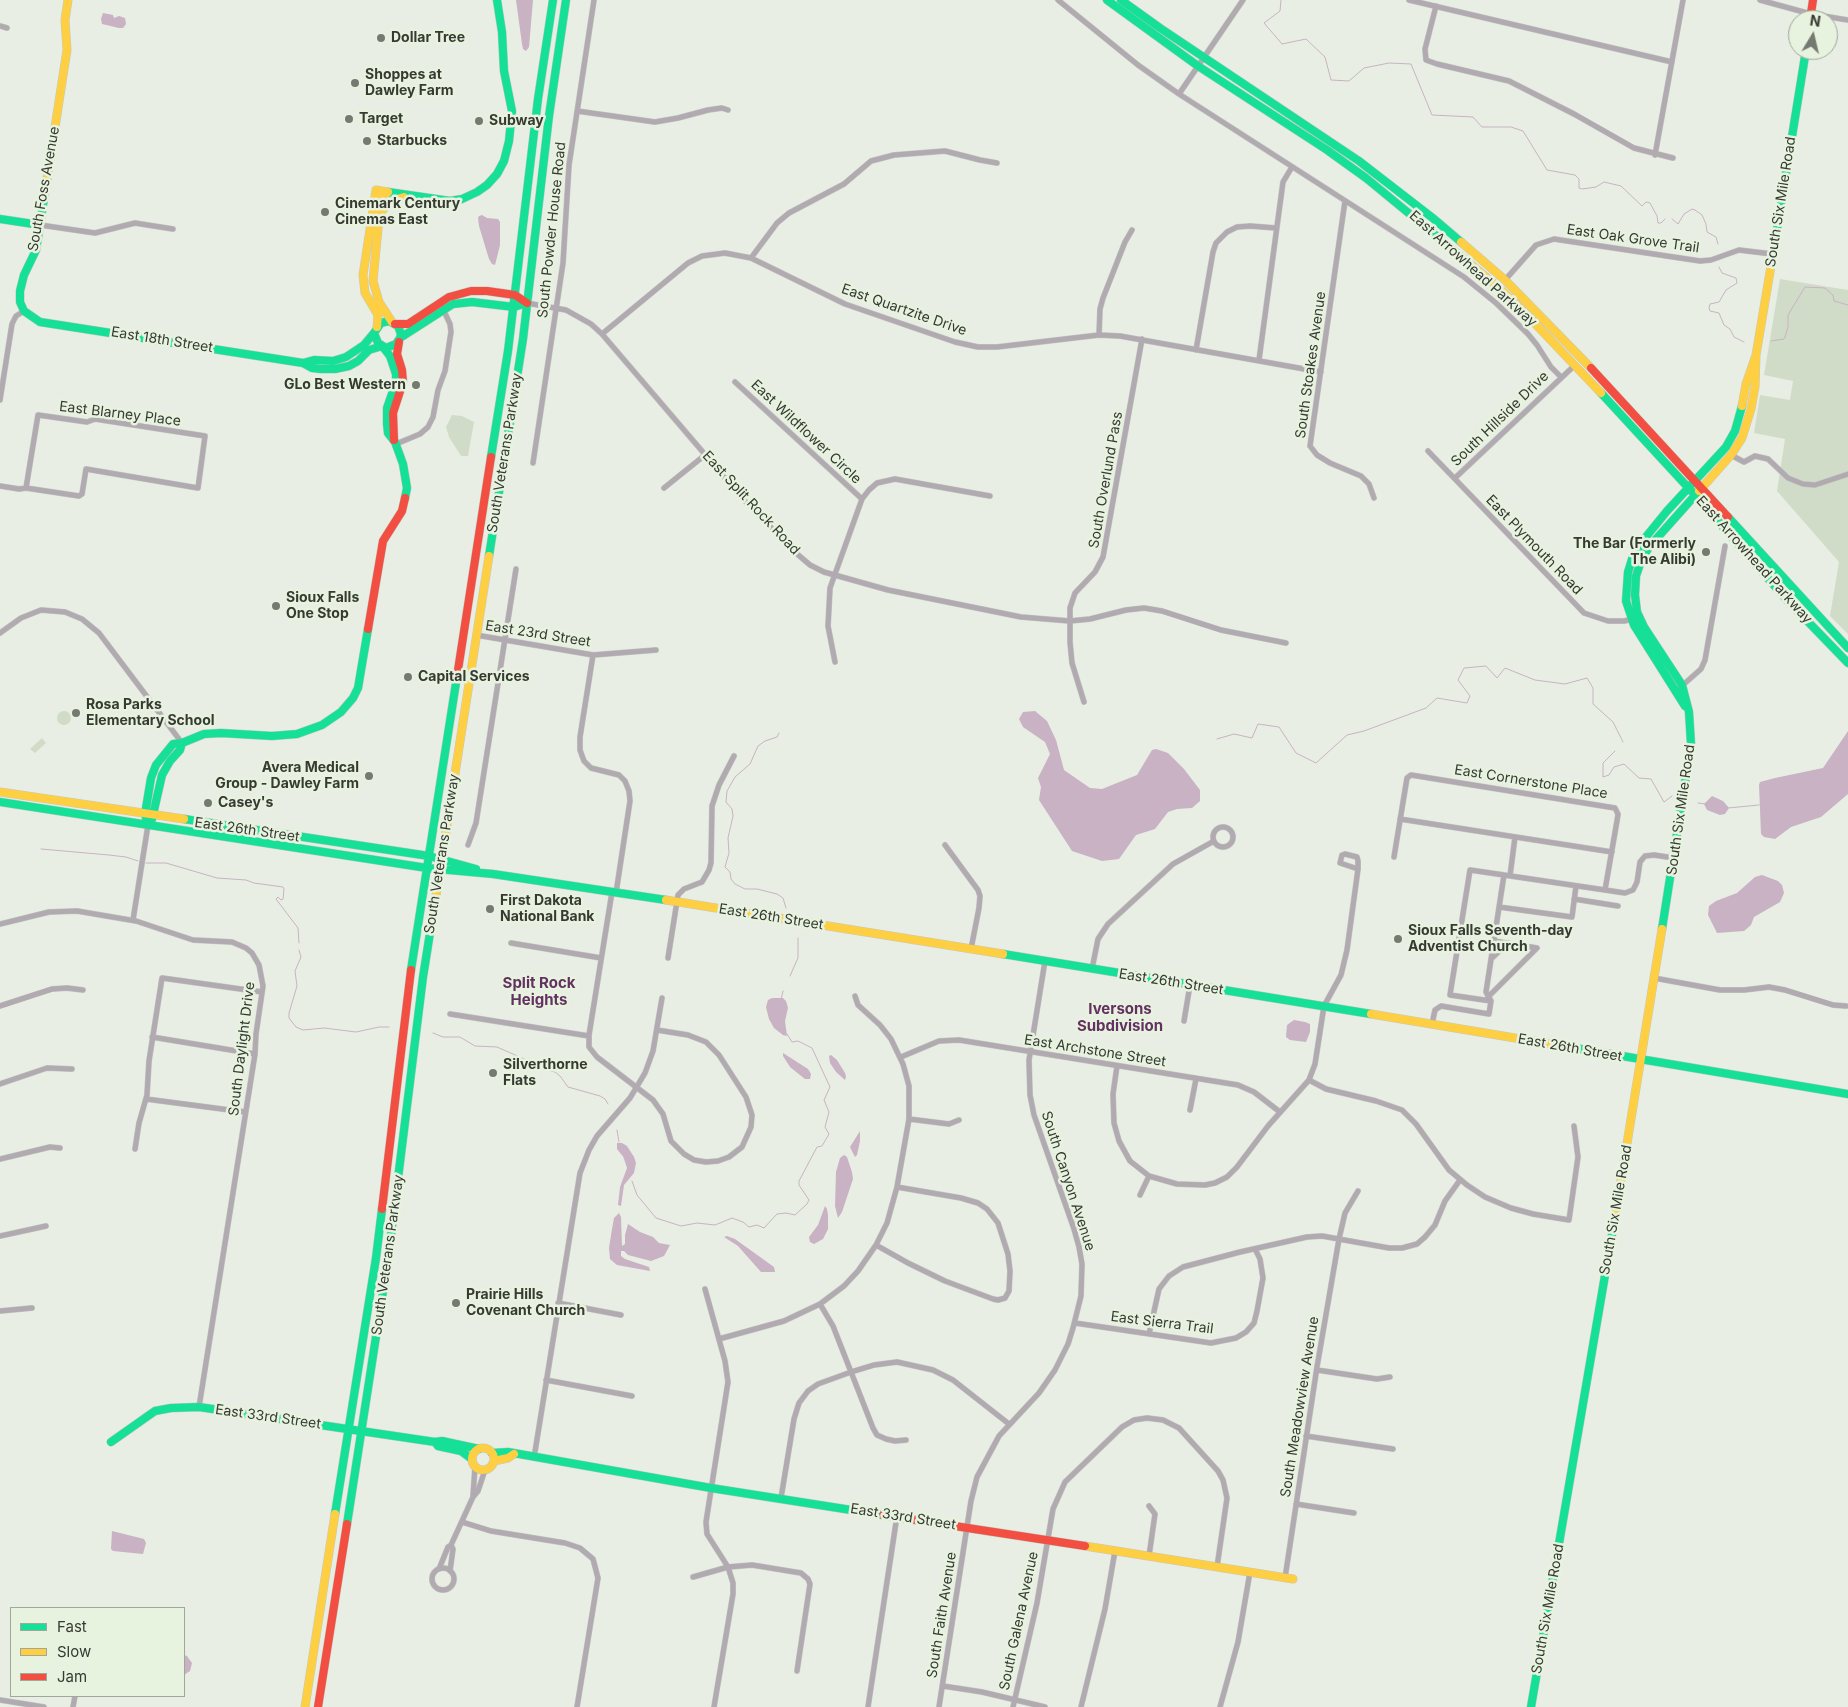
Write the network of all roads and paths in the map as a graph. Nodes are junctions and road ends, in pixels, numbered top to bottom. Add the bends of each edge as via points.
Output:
1 (68, 0) edge
2 (497, 0) edge
3 (553, 0) edge
4 (566, 0) edge
5 (594, 0) edge
6 (1058, 0) edge
7 (1107, 0) edge
8 (1121, 0) edge
9 (1243, 0) edge
10 (1409, 0) edge
11 (1683, 0) edge
12 (1760, 0) edge
13 (1436, 6) junction
14 (1790, 10) edge
15 (0, 26) edge
16 (7, 28) dead end
17 (1203, 57) junction
18 (1804, 60) edge
19 (1672, 62) junction
20 (1198, 66) junction
21 (1179, 94) junction
22 (728, 110) dead end
23 (577, 111) junction
24 (1656, 155) junction
25 (1673, 158) dead end
26 (997, 163) dead end
27 (1292, 167) junction
28 (380, 191) junction
29 (413, 196) junction
30 (1345, 201) junction
31 (379, 218) junction
32 (0, 219) edge
33 (1420, 221) junction
34 (40, 225) junction
35 (1276, 228) junction
36 (172, 229) dead end
37 (1132, 230) dead end
38 (1772, 254) junction
39 (751, 258) junction
40 (1505, 280) junction
41 (515, 295) junction
42 (528, 303) junction
43 (514, 307) junction
44 (556, 308) junction
45 (443, 309) junction
46 (24, 311) junction
47 (394, 323) junction
48 (376, 330) junction
49 (602, 334) junction
50 (1099, 335) junction
51 (1142, 339) junction
52 (400, 340) junction
53 (382, 346) junction
54 (1196, 350) junction
55 (1756, 355) junction
56 (1258, 360) junction
57 (302, 363) junction
58 (1575, 365) junction
59 (1321, 372) junction
60 (1561, 377) junction
61 (735, 382) dead end
62 (0, 400) edge
63 (1624, 402) junction
64 (395, 443) junction
65 (1428, 451) dead end
66 (705, 455) junction
67 (1732, 455) junction
68 (533, 463) dead end
69 (1848, 474) edge
70 (1455, 478) junction
71 (1696, 480) junction
72 (0, 486) edge
73 (1702, 487) junction
74 (26, 488) junction
75 (664, 488) dead end
76 (1689, 488) junction
77 (1695, 495) junction
78 (990, 496) dead end
79 (1374, 498) dead end
80 (862, 499) junction
81 (1725, 546) dead end
82 (516, 569) dead end
83 (834, 576) junction
84 (1635, 618) junction
85 (1070, 621) junction
86 (0, 633) edge
87 (476, 635) junction
88 (504, 640) junction
89 (1286, 643) dead end
90 (1848, 648) edge
91 (656, 650) dead end
92 (593, 655) junction
93 (835, 662) dead end
94 (1848, 663) edge
95 (1682, 685) junction
96 (1675, 692) junction
97 (1084, 702) dead end
98 (1689, 712) junction
99 (182, 744) junction
100 (734, 756) dead end
101 (0, 792) edge
102 (0, 802) edge
103 (145, 814) junction
104 (154, 816) junction
105 (1400, 819) junction
106 (148, 824) junction
107 (1516, 837) junction
108 (1214, 841) dead end
109 (468, 845) dead end
110 (945, 845) dead end
111 (1612, 852) junction
112 (429, 856) junction
113 (1394, 857) dead end
114 (1674, 858) junction
115 (441, 860) junction
116 (427, 868) junction
117 (440, 869) junction
118 (1358, 869) dead end
119 (493, 874) junction
120 (1507, 875) junction
121 (1576, 886) junction
122 (1605, 890) junction
123 (614, 893) junction
124 (1574, 899) junction
125 (676, 902) junction
126 (1618, 906) dead end
127 (1499, 907) junction
128 (133, 920) junction
129 (0, 924) edge
130 (1494, 941) junction
131 (511, 943) dead end
132 (1508, 943) junction
133 (970, 949) junction
134 (601, 958) junction
135 (668, 958) dead end
136 (1491, 959) junction
137 (1045, 961) junction
138 (1092, 969) junction
139 (1654, 978) junction
140 (1190, 986) junction
141 (83, 990) dead end
142 (262, 992) junction
143 (855, 996) dead end
144 (662, 998) dead end
145 (1490, 999) junction
146 (0, 1006) edge
147 (1324, 1006) junction
148 (1846, 1006) dead end
149 (450, 1014) dead end
150 (1184, 1021) dead end
151 (1432, 1024) junction
152 (657, 1030) junction
153 (589, 1036) junction
154 (152, 1037) junction
155 (1031, 1052) junction
156 (255, 1054) junction
157 (901, 1058) junction
158 (1641, 1060) junction
159 (1117, 1066) junction
160 (72, 1069) dead end
161 (1196, 1079) junction
162 (1309, 1080) junction
163 (0, 1084) edge
164 (637, 1088) junction
165 (1848, 1094) edge
166 (146, 1099) junction
167 (1190, 1110) dead end
168 (245, 1112) junction
169 (1280, 1112) junction
170 (909, 1119) junction
171 (959, 1120) dead end
172 (1574, 1126) dead end
173 (60, 1148) dead end
174 (135, 1149) dead end
175 (0, 1159) edge
176 (1149, 1176) junction
177 (1460, 1180) junction
178 (897, 1187) junction
179 (1358, 1191) dead end
180 (1140, 1195) dead end
181 (46, 1226) dead end
182 (0, 1236) edge
183 (1339, 1239) junction
184 (876, 1246) junction
185 (1256, 1248) junction
186 (706, 1289) dead end
187 (558, 1303) junction
188 (820, 1304) junction
189 (32, 1308) dead end
190 (0, 1311) edge
191 (622, 1315) dead end
192 (1075, 1323) junction
193 (1150, 1334) junction
194 (719, 1339) junction
195 (1317, 1370) junction
196 (850, 1372) junction
197 (1390, 1377) dead end
198 (546, 1380) junction
199 (632, 1396) dead end
200 (199, 1407) junction
201 (1009, 1424) junction
202 (350, 1429) junction
203 (362, 1431) junction
204 (1306, 1436) junction
205 (906, 1440) dead end
206 (111, 1442) dead end
207 (435, 1442) junction
208 (479, 1449) junction
209 (1393, 1449) dead end
210 (493, 1457) junction
211 (534, 1458) junction
212 (474, 1463) junction
213 (485, 1470) junction
214 (711, 1488) junction
215 (473, 1497) junction
216 (780, 1498) junction
217 (1296, 1504) junction
218 (1149, 1506) dead end
219 (1354, 1513) dead end
220 (897, 1516) junction
221 (462, 1522) junction
222 (967, 1527) junction
223 (1048, 1540) junction
224 (451, 1545) junction
225 (1115, 1551) junction
226 (1149, 1556) junction
227 (1217, 1567) junction
228 (728, 1568) junction
229 (439, 1570) junction
230 (450, 1571) junction
231 (1250, 1572) junction
232 (693, 1577) dead end
233 (1289, 1579) joint
234 (797, 1671) dead end
235 (942, 1686) junction
236 (0, 1700) edge
237 (1014, 1700) junction
238 (44, 1707) edge
239 (305, 1707) edge
240 (318, 1707) edge
241 (578, 1707) edge
242 (714, 1707) edge
243 (868, 1707) edge
244 (939, 1707) edge
245 (1013, 1707) edge
246 (1045, 1707) edge
247 (1081, 1707) edge
248 (1220, 1707) edge
249 (1531, 1707) edge

1 - 34 main road, South Foss Avenue via 65,20 67,50
2 - 29 main road via 504,71 512,111 504,161 493,180 470,196 450,201
3 - 41 main road, South Veterans Parkway
4 - 42 main road, South Veterans Parkway
5 - 23 street, South Powder House Road
6 - 21 street, East Arrowhead Parkway
7 - 20 main road, East Arrowhead Parkway
8 - 17 main road, East Arrowhead Parkway
9 - 17 street
10 - 13 street
11 - 19 street
12 - 14 street
13 - 19 street
13 - 24 street via 1425,49 1426,60 1509,81 1634,148
15 - 16 street
17 - 20 street
17 - 40 main road, East Arrowhead Parkway via 1359,161
18 - 38 main road, South Six Mile Road
19 - 24 street
20 - 21 street
20 - 33 main road, East Arrowhead Parkway via 1327,150
21 - 27 street, East Arrowhead Parkway
22 - 23 street via 708,110 655,122
23 - 44 street, South Powder House Road
24 - 25 street
26 - 39 street via 949,151 894,154 870,161 844,184 783,218
27 - 30 street, East Arrowhead Parkway
27 - 35 street via 1283,182
28 - 29 main road
28 - 31 main road
28 - 48 main road via 363,275 365,293 378,315
29 - 31 main road via 391,201
30 - 59 street, South Stoakes Avenue
30 - 60 street, East Arrowhead Parkway via 1418,246 1486,294 1528,334
31 - 47 main road via 374,286 381,306
32 - 34 main road
33 - 40 main road via 1444,233 1496,279
33 - 58 main road, East Arrowhead Parkway via 1504,293
34 - 36 street via 94,233 135,223
34 - 46 main road, South Foss Avenue via 36,250 21,284 19,298
35 - 54 street via 1237,227 1216,243
35 - 56 street
37 - 50 street via 1103,298
38 - 40 street, East Oak Grove Trail via 1739,250 1700,261 1554,239 1536,245
38 - 55 main road, South Six Mile Road
39 - 49 street, East Quartzite Drive via 716,253 696,258
39 - 50 street, East Quartzite Drive via 846,304 955,342 997,347
40 - 63 main road, East Arrowhead Parkway
41 - 42 main road, East 18th Street
41 - 43 main road, South Veterans Parkway
41 - 47 main road, East 18th Street via 482,290 464,292 443,300 414,322
42 - 43 main road, East Split Rock Road
42 - 44 street, East Split Rock Road
42 - 87 main road, South Veterans Parkway
43 - 45 main road, East 18th Street via 465,302
43 - 112 main road, South Veterans Parkway
44 - 49 street, East Split Rock Road via 579,316
44 - 68 street, South Powder House Road
45 - 52 main road, East 18th Street
45 - 64 street via 451,332 433,417 420,434
46 - 57 main road, East 18th Street via 40,322
46 - 62 street via 12,324
47 - 48 main road, East 18th Street via 385,322
47 - 52 main road via 400,330
48 - 53 main road via 376,340
48 - 57 main road, East 18th Street via 364,345 346,358
49 - 66 street, East Split Rock Road
50 - 51 street, East Quartzite Drive
51 - 54 street, East Quartzite Drive
51 - 85 street, South Overlund Pass via 1103,557 1095,572 1075,593
52 - 53 main road, East 18th Street via 390,347
52 - 64 main road via 397,354 403,382 393,413
53 - 57 main road, East 18th Street via 369,350 358,361 342,368 312,368
53 - 64 main road via 390,356 396,374 386,415 388,433
54 - 56 street, East Quartzite Drive
55 - 67 main road, South Six Mile Road via 1752,409
55 - 71 main road, South Six Mile Road via 1735,431 1726,447
56 - 59 street, East Quartzite Drive
58 - 60 street, South Hillside Drive
58 - 63 main road via 1583,365 1608,392
58 - 76 main road, East Arrowhead Parkway
59 - 79 street, South Stoakes Avenue via 1310,446 1330,463 1361,476 1369,484
60 - 70 street, South Hillside Drive
61 - 80 street, East Wildflower Circle
63 - 71 main road, East Arrowhead Parkway
64 - 99 main road via 406,473 406,497 380,552 358,688 353,698 341,712 322,725 297,734 204,734
65 - 70 street, East Plymouth Road
66 - 75 street
66 - 83 street, East Split Rock Road via 796,553
67 - 69 street via 1744,462 1755,456 1768,459 1788,478 1803,484 1815,485
67 - 73 main road, South Six Mile Road
70 - 84 street, East Plymouth Road via 1584,613 1608,621
71 - 73 main road, East Arrowhead Parkway
71 - 76 main road, South Six Mile Road
72 - 74 street, East Blarney Place
73 - 77 main road, South Six Mile Road
73 - 90 main road, East Arrowhead Parkway
74 - 74 street, East Blarney Place via 38,415 87,422 96,419 205,436 198,488 86,469 79,496
76 - 77 main road, East Arrowhead Parkway
76 - 84 main road, South Six Mile Road via 1633,556 1626,601
77 - 84 main road, South Six Mile Road via 1649,547 1641,561 1634,595
77 - 94 main road, East Arrowhead Parkway via 1787,600
78 - 80 street via 895,479 877,483
80 - 83 street
81 - 95 street via 1705,660 1701,669
82 - 88 street
83 - 85 street, East Split Rock Road via 1001,613
83 - 93 street via 828,626
84 - 95 main road, South Six Mile Road
84 - 96 main road, South Six Mile Road
85 - 89 street, East Split Rock Road via 1144,608 1221,630
85 - 97 street, South Overlund Pass via 1072,663
86 - 99 street via 21,618 41,610 65,612 82,619 99,633
87 - 88 street, East 23rd Street
87 - 115 main road, South Veterans Parkway
88 - 92 street, East 23rd Street
88 - 109 street via 476,823
91 - 92 street, East 23rd Street
92 - 123 street via 580,750 591,768 619,776 630,791
95 - 96 street
95 - 98 main road, South Six Mile Road
96 - 98 main road, South Six Mile Road
98 - 114 main road, South Six Mile Road via 1691,744
99 - 103 main road via 173,744 156,765
99 - 104 main road via 162,776
100 - 125 street via 718,785 712,806 709,870 702,882 681,892
101 - 103 main road, East 26th Street
102 - 106 main road, East 26th Street
103 - 104 main road, East 26th Street
103 - 106 main road
104 - 106 main road
104 - 112 main road, East 26th Street
105 - 107 street
105 - 111 street, East Cornerstone Place via 1407,778 1417,775 1615,808 1618,814
105 - 113 street, East Cornerstone Place
106 - 116 main road, East 26th Street
106 - 128 street
107 - 111 street
107 - 120 street
108 - 138 street via 1174,864 1108,924 1098,939
110 - 133 street via 980,896
111 - 122 street, East Cornerstone Place
112 - 115 main road, East 26th Street
112 - 116 main road, South Veterans Parkway
114 - 122 street via 1645,856 1640,862 1633,890 1625,893
114 - 139 main road, South Six Mile Road
115 - 117 main road, South Veterans Parkway
115 - 119 main road, East 26th Street
116 - 117 main road, East 26th Street
116 - 202 main road, South Veterans Parkway via 403,1032 379,1239
117 - 119 main road, East 26th Street
117 - 203 main road, South Veterans Parkway
118 - 147 street via 1344,963
119 - 123 main road, East 26th Street
120 - 121 street
120 - 127 street
120 - 145 street via 1470,870 1450,995
121 - 122 street
121 - 124 street
123 - 125 main road, East 26th Street
123 - 134 street
124 - 126 street
124 - 127 street via 1572,917
125 - 133 main road, East 26th Street
125 - 135 street
127 - 130 street
128 - 129 street, South Daylight Drive via 70,910
128 - 142 street, South Daylight Drive via 193,940 232,942 246,948 262,973
130 - 132 street
130 - 136 street
131 - 134 street
132 - 136 street
132 - 145 street via 1537,948
133 - 137 main road, East 26th Street
134 - 153 street
136 - 145 street via 1486,992
137 - 138 main road, East 26th Street
137 - 155 street, South Canyon Avenue
138 - 140 main road, East 26th Street
139 - 148 street via 1720,990 1769,987 1832,1006
139 - 158 main road, South Six Mile Road
140 - 147 main road, East 26th Street
140 - 150 street
141 - 146 street via 52,989
142 - 154 street via 162,978
142 - 156 street, South Daylight Drive
143 - 157 street via 858,1005 886,1032
144 - 152 street
145 - 151 street via 1489,1014 1440,1006 1435,1010
147 - 151 main road, East 26th Street
147 - 162 street via 1315,1064
149 - 153 street
151 - 158 main road, East 26th Street
152 - 164 street via 651,1058
152 - 164 street via 695,1037 715,1050 749,1103 752,1120 748,1137 742,1147 729,1157 712,1162 694,1160 673,1145 660,1109
153 - 164 street via 589,1047 593,1053
154 - 156 street
154 - 166 street
155 - 157 street, East Archstone Street via 948,1040 932,1043
155 - 159 street, East Archstone Street
155 - 192 street, South Canyon Avenue via 1029,1079 1034,1115 1074,1229 1082,1264 1081,1296
156 - 168 street, South Daylight Drive
157 - 170 street via 909,1086
158 - 165 main road, East 26th Street
158 - 249 main road, South Six Mile Road
159 - 161 street, East Archstone Street
159 - 176 street via 1112,1102 1116,1135 1130,1161
160 - 163 street via 46,1068
161 - 167 street
161 - 169 street, East Archstone Street via 1246,1088
162 - 169 street
162 - 177 street via 1326,1090 1402,1110
164 - 187 street via 597,1136 582,1166
166 - 168 street
166 - 174 street
168 - 200 street, South Daylight Drive
169 - 176 street via 1233,1172 1222,1180 1191,1186
170 - 171 street via 949,1124
170 - 178 street
172 - 177 street via 1578,1157 1568,1220 1511,1208 1485,1197
173 - 175 street via 50,1147
176 - 180 street
177 - 183 street via 1445,1201 1435,1225 1417,1244 1389,1248
178 - 184 street via 890,1215
178 - 184 street via 962,1198 987,1209 998,1223 1008,1254 1009,1291 1005,1298 993,1299 945,1281
179 - 183 street, South Meadowview Avenue via 1345,1213
181 - 182 street
183 - 185 street via 1308,1237
183 - 195 street, South Meadowview Avenue
184 - 188 street via 851,1278
185 - 193 street via 1176,1270 1159,1290
185 - 193 street, East Sierra Trail via 1263,1278 1254,1323 1246,1332 1236,1338 1211,1343
186 - 194 street
187 - 191 street
187 - 198 street
188 - 194 street via 784,1321
188 - 196 street via 833,1326
189 - 190 street
192 - 193 street, East Sierra Trail
192 - 201 street, South Canyon Avenue via 1055,1370
194 - 214 street via 727,1390
195 - 197 street via 1377,1379
195 - 204 street, South Meadowview Avenue
196 - 201 street via 896,1362 933,1370 953,1380
196 - 205 street via 877,1435 895,1441
196 - 216 street via 818,1384 799,1403
198 - 199 street
198 - 211 street
200 - 202 main road, East 33rd Street
200 - 206 main road, East 33rd Street via 155,1412
201 - 222 street, South Canyon Avenue via 977,1477
202 - 203 main road, East 33rd Street
202 - 239 main road, South Veterans Parkway
203 - 207 main road, East 33rd Street
203 - 240 main road, South Veterans Parkway
204 - 209 street
204 - 217 street, South Meadowview Avenue
207 - 208 main road, East 33rd Street
207 - 212 main road, East 33rd Street via 438,1446 461,1451
208 - 210 main road, East 33rd Street via 486,1449
208 - 212 main road via 473,1454
210 - 211 main road, East 33rd Street via 508,1452
210 - 213 main road via 490,1468
211 - 214 main road, East 33rd Street
212 - 213 main road, East 33rd Street
212 - 215 street
213 - 215 street via 478,1492
214 - 216 main road, East 33rd Street
214 - 228 street via 706,1522 708,1534
215 - 221 street
216 - 220 main road, East 33rd Street
217 - 219 street
217 - 233 street, South Meadowview Avenue
218 - 226 street via 1155,1514
220 - 222 main road, East 33rd Street
220 - 243 street
221 - 224 street
221 - 241 street via 491,1532 580,1548 593,1559 598,1578
222 - 223 main road, East 33rd Street
222 - 235 street, South Faith Avenue
223 - 225 main road, East 33rd Street
223 - 227 street, South Galena Avenue via 1053,1510 1065,1482 1122,1427 1134,1420 1155,1418 1178,1428 1223,1480 1227,1498
223 - 237 street, South Galena Avenue
224 - 229 street
224 - 230 street
225 - 226 main road, East 33rd Street
225 - 247 street via 1105,1609
226 - 227 main road, East 33rd Street
227 - 231 main road, East 33rd Street
228 - 232 street
228 - 234 street via 752,1565 802,1573 808,1578 810,1584
228 - 242 street via 733,1594
229 - 230 street
229 - 230 street via 433,1581 442,1590 453,1583
231 - 233 main road, East 33rd Street
231 - 248 street via 1238,1642
235 - 237 street
235 - 244 street, South Faith Avenue
236 - 238 street
237 - 245 street, South Galena Avenue
237 - 246 street

